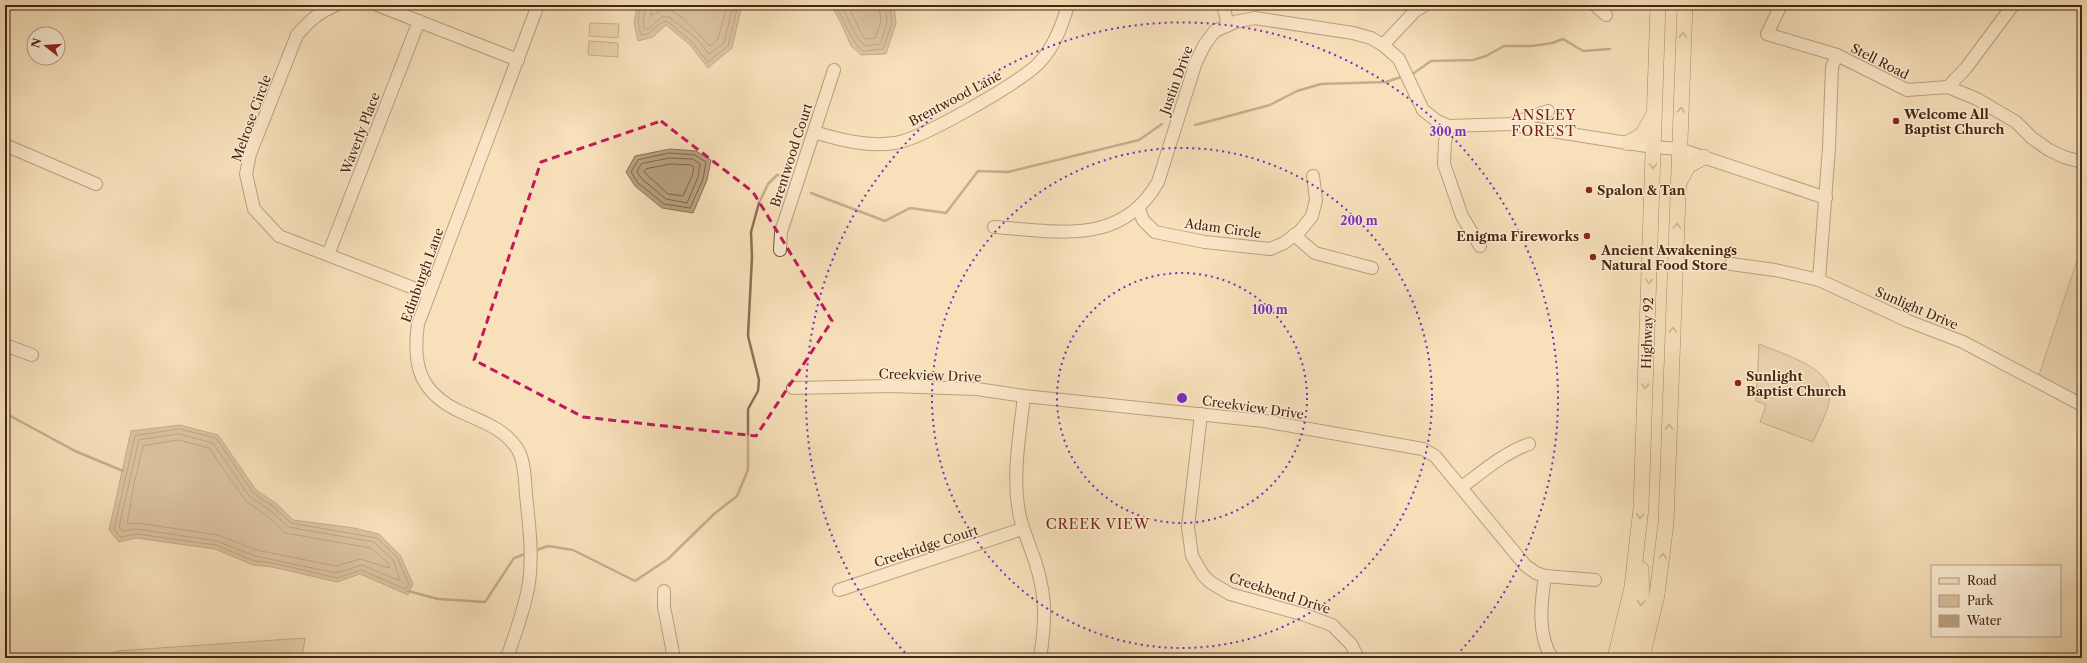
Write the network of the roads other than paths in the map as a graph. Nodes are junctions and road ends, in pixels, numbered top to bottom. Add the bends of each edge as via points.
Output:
1 (336, 5) edge
2 (377, 5) edge
3 (538, 5) edge
4 (1068, 5) edge
5 (1223, 5) edge
6 (1425, 5) edge
7 (1595, 5) edge
8 (1658, 5) edge
9 (1684, 5) edge
10 (1781, 5) edge
11 (2013, 5) edge
12 (1606, 15) dead end
13 (419, 21) junction
14 (1228, 25) junction
15 (1383, 45) junction
16 (1836, 55) junction
17 (518, 60) junction
18 (834, 70) dead end
19 (1948, 87) junction
20 (1655, 110) junction
21 (1548, 111) dead end
22 (1511, 124) junction
23 (1449, 126) junction
24 (814, 132) junction
25 (1628, 143) junction
26 (5, 145) edge
27 (1653, 147) junction
28 (1679, 149) junction
29 (1704, 157) junction
30 (2082, 162) edge
31 (1313, 176) dead end
32 (1678, 183) junction
33 (96, 184) dead end
34 (1826, 198) junction
35 (1139, 209) junction
36 (994, 226) dead end
37 (1294, 235) junction
38 (1480, 246) dead end
39 (780, 250) dead end
40 (328, 255) junction
41 (1731, 264) dead end
42 (1372, 268) dead end
43 (1819, 280) junction
44 (429, 294) junction
45 (5, 345) edge
46 (32, 355) dead end
47 (793, 388) dead end
48 (1024, 396) junction
49 (2082, 405) edge
50 (1201, 414) junction
51 (1529, 444) dead end
52 (1462, 487) junction
53 (1022, 529) junction
54 (1637, 551) junction
55 (1545, 576) junction
56 (1595, 580) dead end
57 (839, 590) dead end
58 (664, 591) dead end
59 (1620, 643) junction
60 (506, 658) edge
61 (674, 658) edge
62 (1040, 658) edge
63 (1358, 658) edge
64 (1552, 658) edge
65 (1610, 658) edge
66 (1615, 658) edge
67 (1628, 658) edge
68 (1642, 658) edge

1 - 40 street, Melrose Circle via 310,20 297,36 250,154 246,174 254,210 266,224 279,236
2 - 13 street
3 - 17 street, Edinburgh Lane
4 - 24 street, Brentwood Lane via 1054,43 1039,64 1019,80 942,123 896,143 847,142
5 - 14 street
6 - 15 street via 1415,11
7 - 12 street
8 - 20 main road, Highway 92
28 -> 9 main road, Highway 92
10 - 16 street, Stell Road via 1767,34
11 - 19 street via 1966,68
13 - 17 street
13 - 40 street, Waverly Place
14 - 15 street, Justin Drive via 1255,18 1353,33 1371,38
14 - 35 street, Justin Drive via 1215,31 1204,44 1188,85 1158,182
15 - 23 street, Justin Drive via 1399,59 1423,110 1437,121
16 - 19 street, Stell Road via 1907,90
16 - 34 street via 1832,67
17 - 44 street, Edinburgh Lane
18 - 24 street, Brentwood Court
19 - 30 street, Stell Road via 1997,109 2049,150
20 - 25 main road via 1646,130 1637,139
20 - 27 main road, Highway 92
21 - 22 street, Justin Drive
22 - 23 street, Justin Drive
22 - 25 street, Justin Drive
23 - 38 street via 1444,164 1462,216
24 - 39 street, Brentwood Court via 781,232
25 - 27 street, Justin Drive
26 - 33 street
27 - 28 street
27 -> 54 main road, Highway 92
28 - 29 street
28 - 32 main road, Highway 92
29 - 32 main road via 1688,166
29 - 34 street
31 - 37 street, Adam Circle via 1316,200 1312,216
68 -> 32 main road, Highway 92 via 1655,610 1664,550
34 - 43 street
35 - 36 street, Justin Drive via 1122,220 1076,232
35 - 37 street, Adam Circle via 1143,220 1155,232 1206,242 1270,249
37 - 42 street via 1316,253
40 - 44 street, Melrose Circle
41 - 43 street, Sunlight Drive
43 - 49 street, Sunlight Drive via 1908,322 1963,342
44 - 60 street, Edinburgh Lane via 418,324 414,347 417,366 427,386 440,400 490,424 506,435 519,451 525,478 529,526 529,581 524,609
45 - 46 street
47 - 48 street, Creekview Drive via 954,387
48 - 50 street, Creekview Drive
48 - 53 street via 1017,489
50 - 52 street, Creekview Drive via 1423,449 1435,456
50 - 63 street, Creekbend Drive via 1188,527 1192,556 1203,575 1230,594 1332,625 1351,644
51 - 52 street via 1499,459
52 - 55 street, Creekview Drive via 1525,565
53 - 57 street, Creekridge Court
53 - 62 street via 1030,547 1045,602
54 - 59 main road, Highway 92
54 -> 67 main road via 1642,577 1642,600
55 - 56 street
55 - 64 street via 1542,630
58 - 61 street via 664,607
59 - 65 main road
59 - 66 main road, Highway 92

